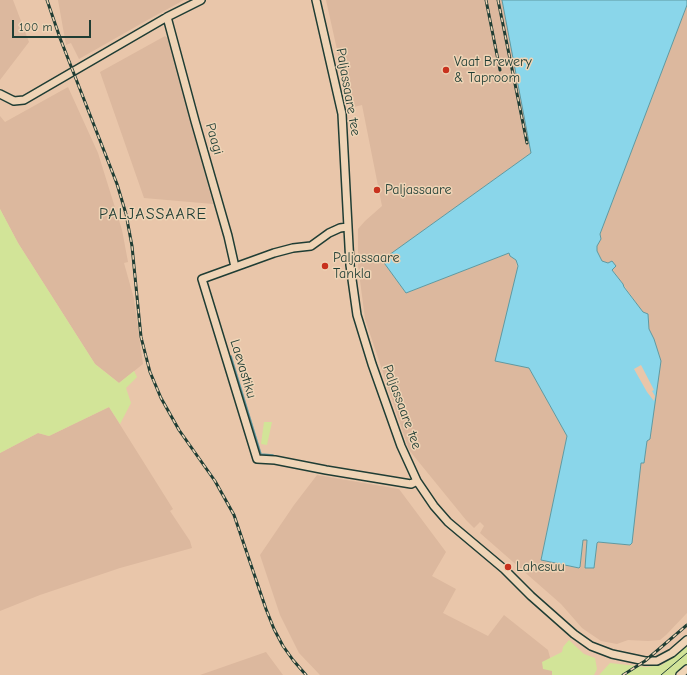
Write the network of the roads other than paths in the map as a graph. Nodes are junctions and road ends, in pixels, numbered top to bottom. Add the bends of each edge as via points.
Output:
1 (201, 0) edge
2 (316, 0) edge
3 (167, 17) junction
4 (0, 94) edge
5 (347, 227) junction
6 (235, 267) junction
7 (417, 481) junction
8 (687, 640) edge
9 (687, 669) edge
10 (680, 675) edge

1 - 3 street
2 - 5 street, Paljassaare tee via 342,114
3 - 4 street via 24,100 14,101
3 - 6 street, Paagi
5 - 6 street, Laevastiku via 329,233 311,246 274,253
5 - 7 street, Paljassaare tee via 357,315 401,446
6 - 7 street, Laevastiku via 202,279 257,459 411,484
7 - 8 street, Paljassaare tee via 448,522 504,569 574,634 591,646 612,654 657,661 672,654
9 - 10 street

